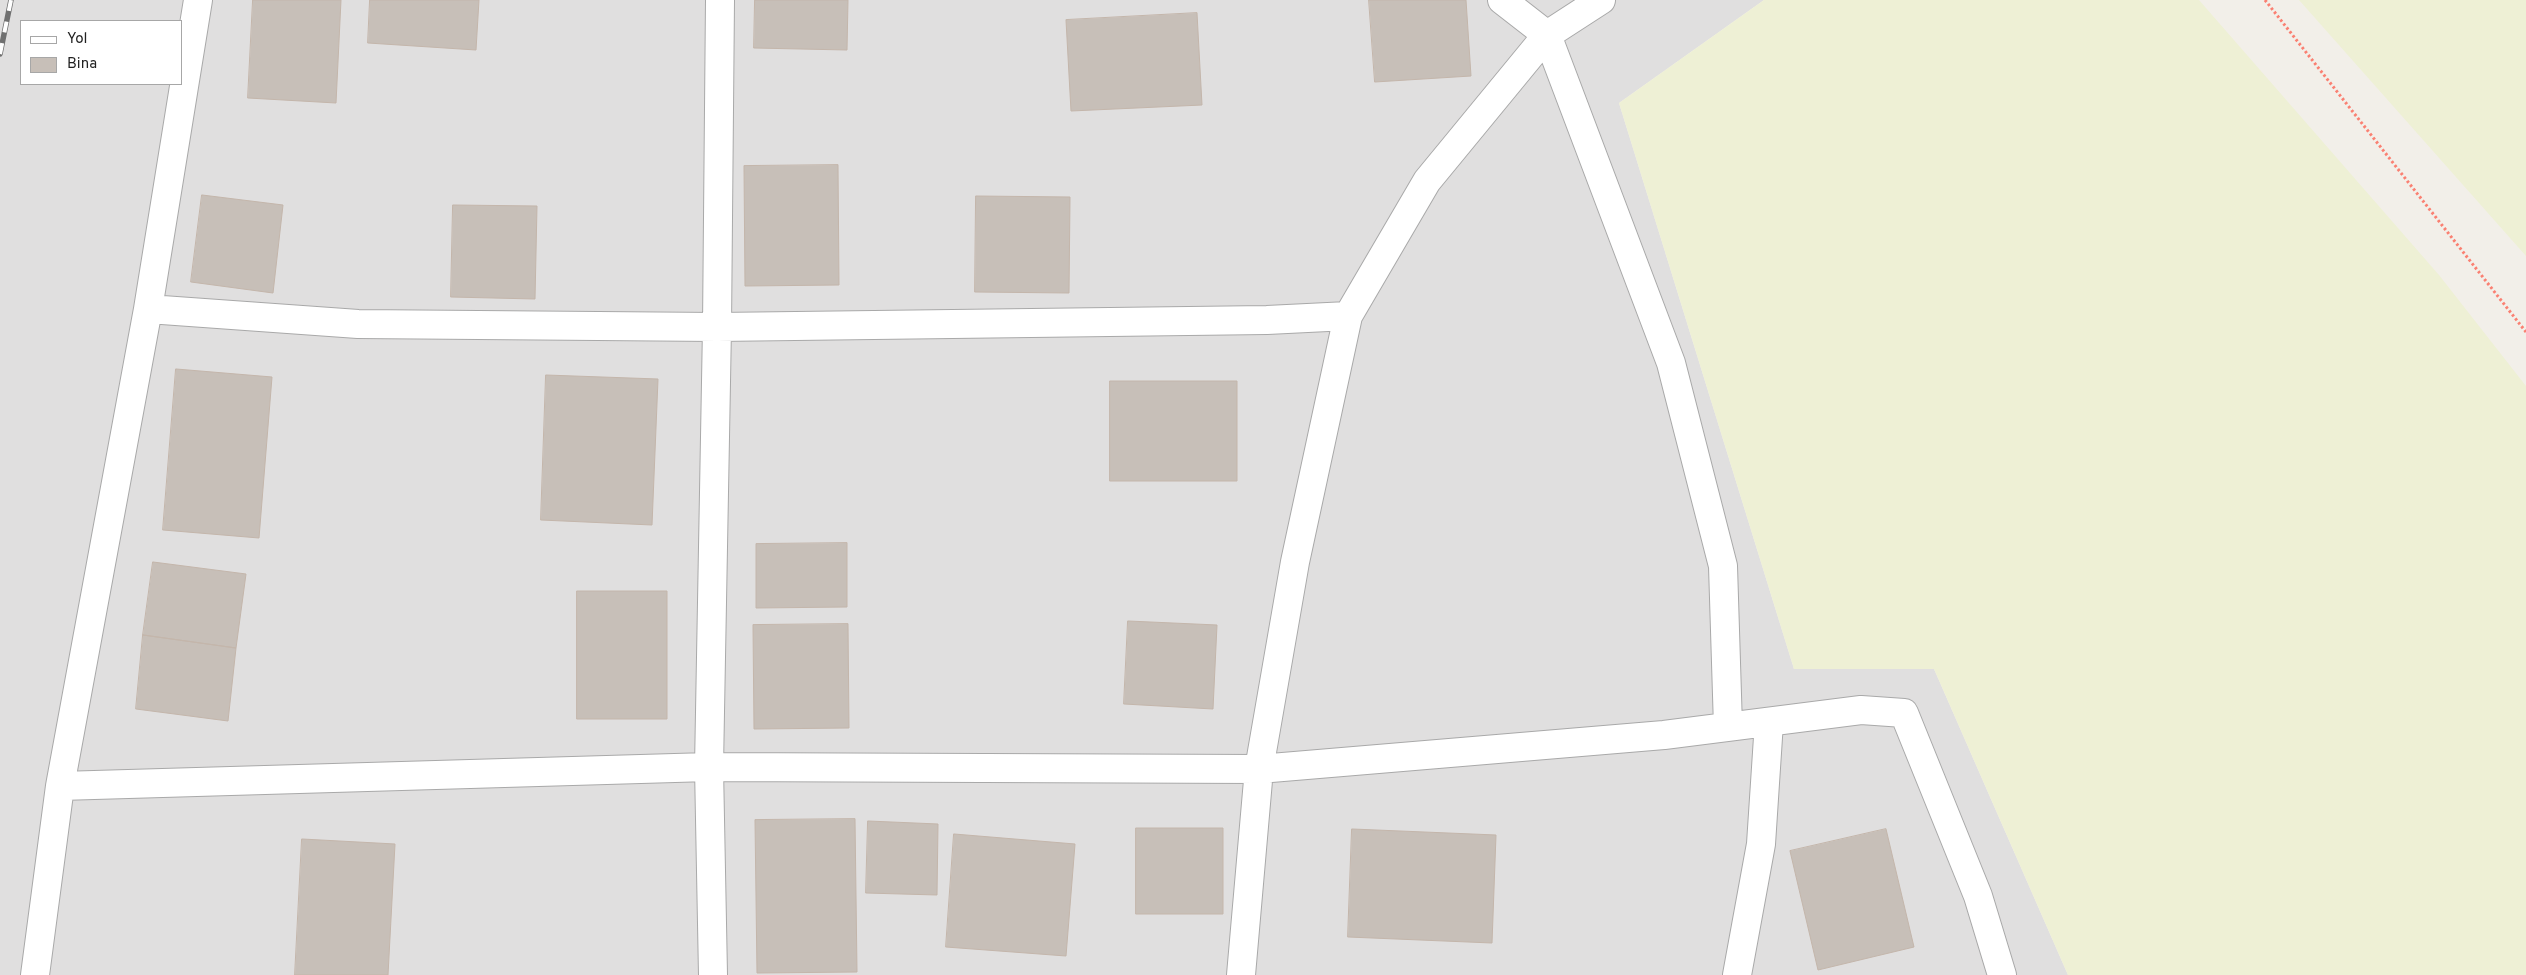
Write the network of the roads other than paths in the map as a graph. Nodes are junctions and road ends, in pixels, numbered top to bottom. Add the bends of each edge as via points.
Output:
1 (198, 0) edge
2 (720, 0) edge
3 (1502, 0) edge
4 (1601, 0) edge
5 (1547, 35) junction
6 (148, 309) junction
7 (1348, 316) junction
8 (717, 327) junction
9 (1769, 722) junction
10 (1728, 727) junction
11 (709, 767) junction
12 (1259, 769) junction
13 (60, 786) junction
14 (35, 975) edge
15 (713, 975) edge
16 (1241, 975) edge
17 (1737, 975) edge
18 (2002, 975) edge

1 - 6 street
2 - 8 street
3 - 5 street
4 - 5 street
5 - 7 street via 1426,181
5 - 10 street via 1671,363 1723,566
6 - 8 street via 358,324
6 - 13 street
7 - 8 street via 1267,320
7 - 12 street via 1295,562
8 - 11 street
9 - 10 street
9 - 17 street via 1761,844
9 - 18 street via 1860,710 1904,713 1978,896
10 - 12 street
11 - 12 street
11 - 13 street
11 - 15 street
12 - 16 street
13 - 14 street

